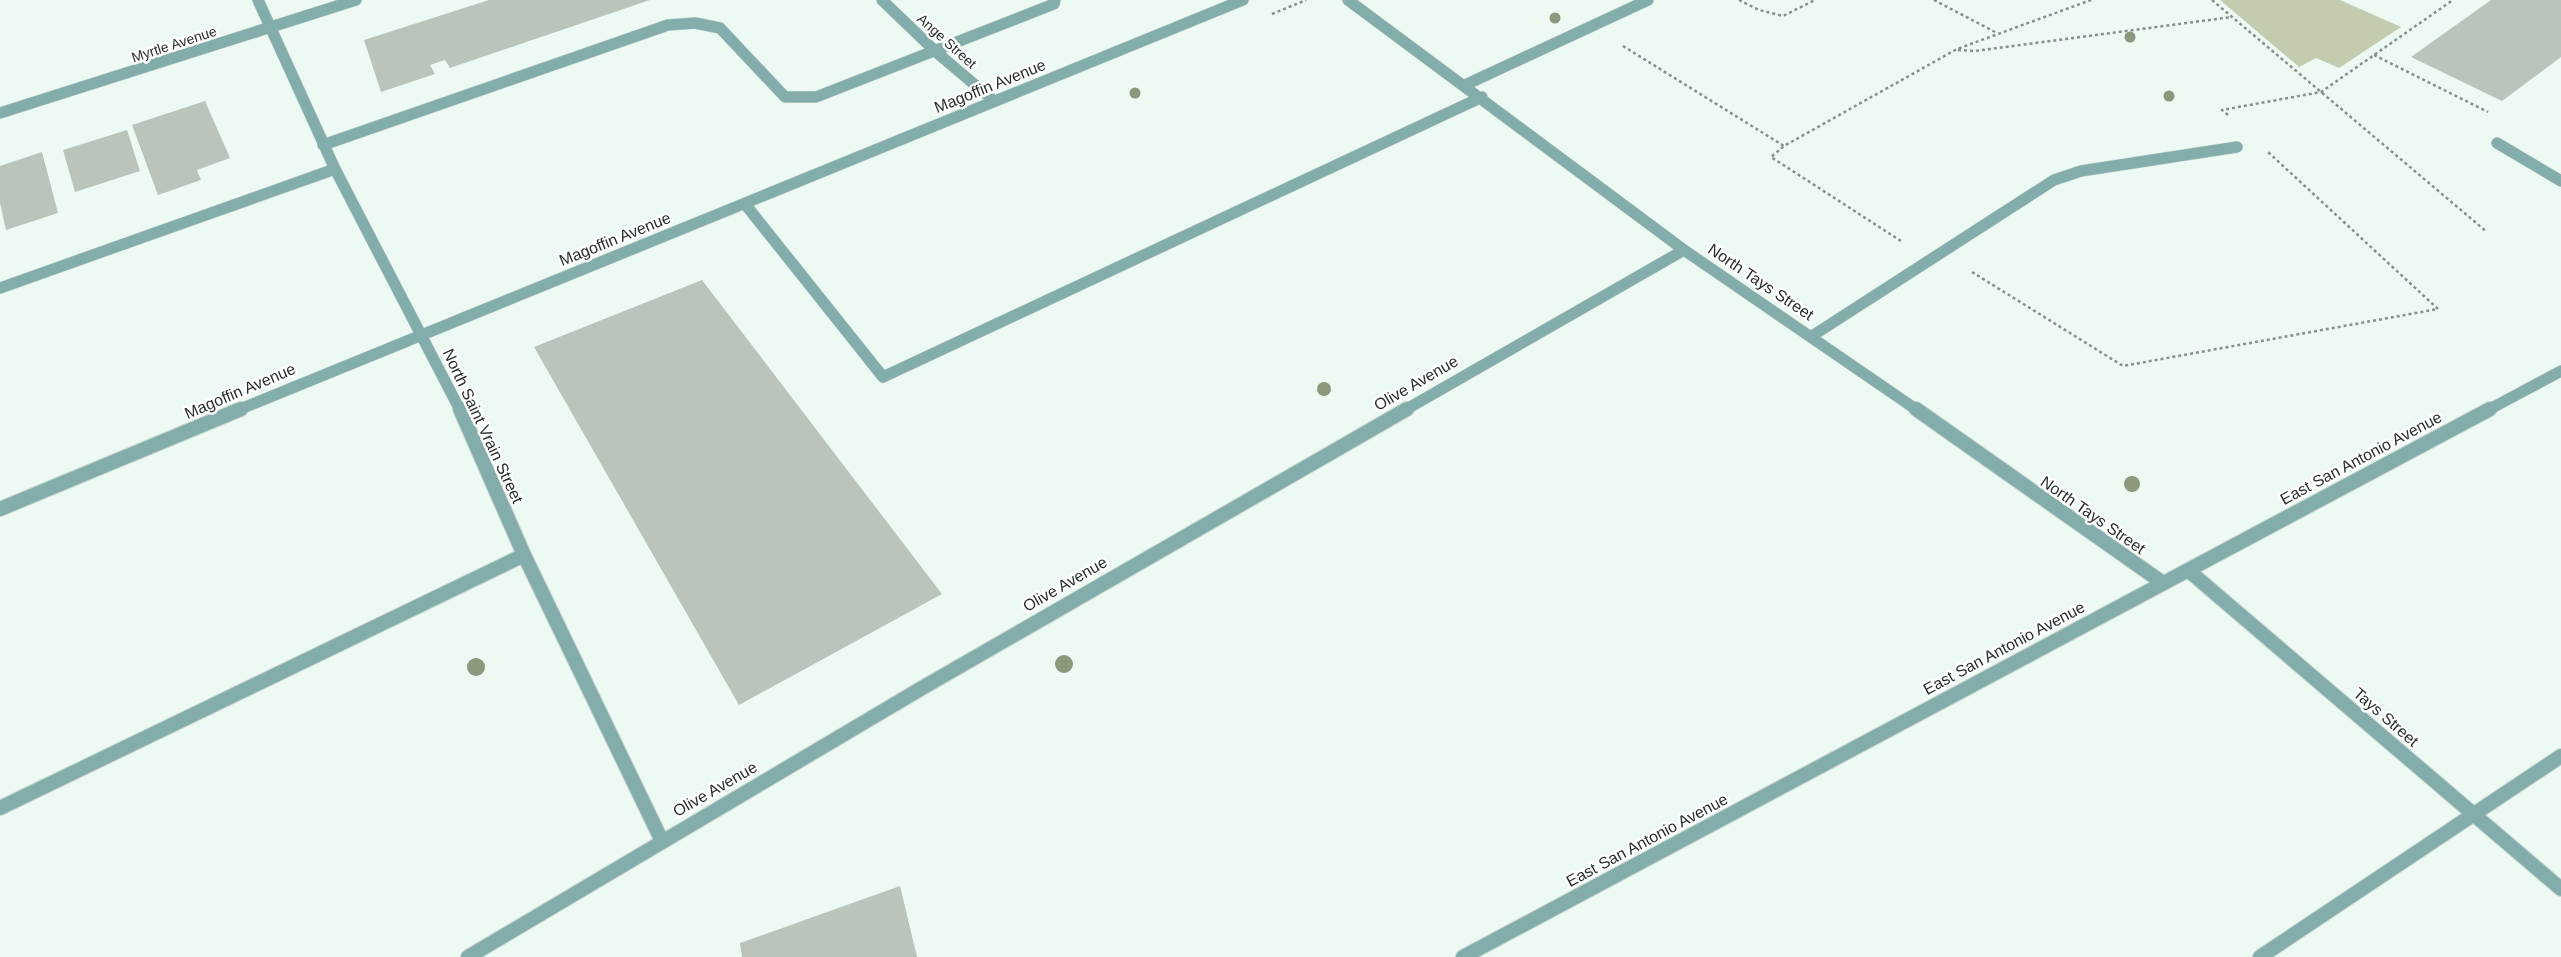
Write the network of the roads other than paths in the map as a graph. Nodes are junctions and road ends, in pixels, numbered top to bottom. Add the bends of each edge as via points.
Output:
1 (258, 0) edge
2 (356, 0) edge
3 (882, 0) edge
4 (1055, 0) edge
5 (1243, 0) edge
6 (1348, 0) edge
7 (1648, 0) edge
8 (272, 27) junction
9 (935, 51) junction
10 (1465, 84) junction
11 (1482, 97) junction
12 (994, 101) junction
13 (0, 113) edge
14 (2497, 143) road end
15 (323, 145) junction
16 (2237, 147) dead end
17 (334, 169) junction
18 (2561, 181) edge
19 (745, 204) junction
20 (1684, 250) junction
21 (0, 288) edge
22 (420, 334) junction
23 (1812, 336) junction
24 (2561, 370) edge
25 (0, 508) edge
26 (524, 555) junction
27 (2189, 571) junction
28 (2163, 583) junction
29 (2561, 756) edge
30 (0, 808) edge
31 (2472, 814) junction
32 (662, 841) junction
33 (2561, 890) edge
34 (468, 957) edge
35 (1463, 957) edge
36 (2260, 957) edge

1 - 8 street, North Saint Vrain Street
2 - 8 street, Myrtle Avenue
3 - 9 street, Ange Street
4 - 9 street via 1054,4
5 - 12 street, Magoffin Avenue
6 - 10 street, North Tays Street
7 - 10 street
8 - 13 street, Myrtle Avenue
8 - 15 street, North Saint Vrain Street
9 - 12 street, Ange Street
9 - 15 street via 816,97 785,97 720,28 695,23 668,25
10 - 11 street, North Tays Street
11 - 19 street via 883,378
11 - 20 street, North Tays Street
12 - 19 street, Magoffin Avenue
14 - 18 street
15 - 17 street, North Saint Vrain Street
16 - 23 street via 2081,171 2054,180
17 - 21 street
17 - 22 street, North Saint Vrain Street
19 - 22 street, Magoffin Avenue
20 - 23 street, North Tays Street
20 - 32 street, Olive Avenue via 1126,569
22 - 25 street, Magoffin Avenue
22 - 26 street, North Saint Vrain Street via 450,386
23 - 28 street, North Tays Street
24 - 27 street, East San Antonio Avenue
26 - 30 street
26 - 32 street, North Saint Vrain Street
27 - 28 street, East San Antonio Avenue
27 - 31 street, Tays Street
28 - 35 street, East San Antonio Avenue
29 - 31 street
31 - 33 street, Tays Street
31 - 36 street
32 - 34 street, Olive Avenue

